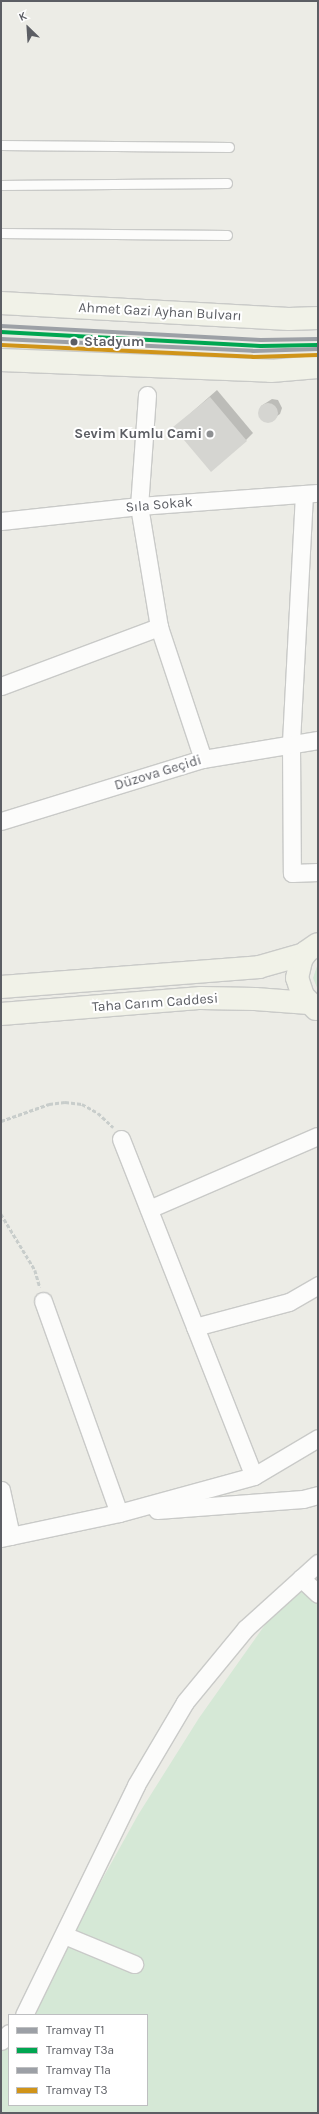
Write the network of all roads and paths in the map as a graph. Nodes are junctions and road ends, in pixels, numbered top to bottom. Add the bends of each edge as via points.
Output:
1 (1, 145) edge
2 (229, 147) dead end
3 (227, 184) dead end
4 (1, 185) edge
5 (1, 234) edge
6 (227, 235) dead end
7 (1, 303) edge
8 (318, 318) edge
9 (1, 360) edge
10 (318, 367) edge
11 (147, 395) dead end
12 (311, 493) edge
13 (139, 506) junction
14 (1, 521) edge
15 (159, 628) junction
16 (1, 686) edge
17 (318, 740) edge
18 (291, 745) junction
19 (203, 759) junction
20 (1, 821) edge
21 (318, 872) edge
22 (312, 949) edge
23 (1, 987) edge
24 (313, 1006) edge
25 (1, 1014) edge
26 (1, 1121) edge
27 (318, 1136) edge
28 (121, 1139) joint
29 (149, 1209) junction
30 (1, 1214) edge
31 (318, 1285) edge
32 (43, 1301) joint
33 (195, 1327) junction
34 (318, 1438) edge
35 (254, 1476) junction
36 (1, 1490) edge
37 (318, 1496) edge
38 (119, 1513) junction
39 (6, 1537) edge
40 (318, 1563) edge
41 (301, 1578) junction
42 (318, 1594) edge
43 (64, 1935) junction
44 (134, 1964) dead end
45 (24, 2014) edge

1 - 2 lane
3 - 4 lane
5 - 6 lane
7 - 8 main road, Ahmet Gazi Ayhan Bulvarı via 289,320
9 - 10 main road via 271,371
11 - 13 street
12 - 13 street, Sıla Sokak
12 - 18 street
13 - 14 street, Sıla Sokak
13 - 15 street
15 - 16 street
15 - 19 street
17 - 18 street, Düzova Geçidi
18 - 19 street, Düzova Geçidi
18 - 21 street via 292,873
19 - 20 street, Düzova Geçidi
22 - 23 main road, Taha Carım Caddesi via 259,967
22 - 24 main road via 298,969 297,978 298,988
24 - 25 main road, Taha Carım Caddesi via 255,999 201,998
26 - 28 path via 49,1104 82,1104 111,1124
27 - 29 street
28 - 29 street
29 - 33 street
30 - 32 path via 36,1270
31 - 33 street via 290,1302
32 - 38 street
33 - 35 street
34 - 35 street
35 - 38 street
36 - 39 street
37 - 38 street
38 - 39 street
40 - 41 street
41 - 42 street
41 - 43 street via 246,1628 185,1702 136,1785
43 - 44 street
43 - 45 street

